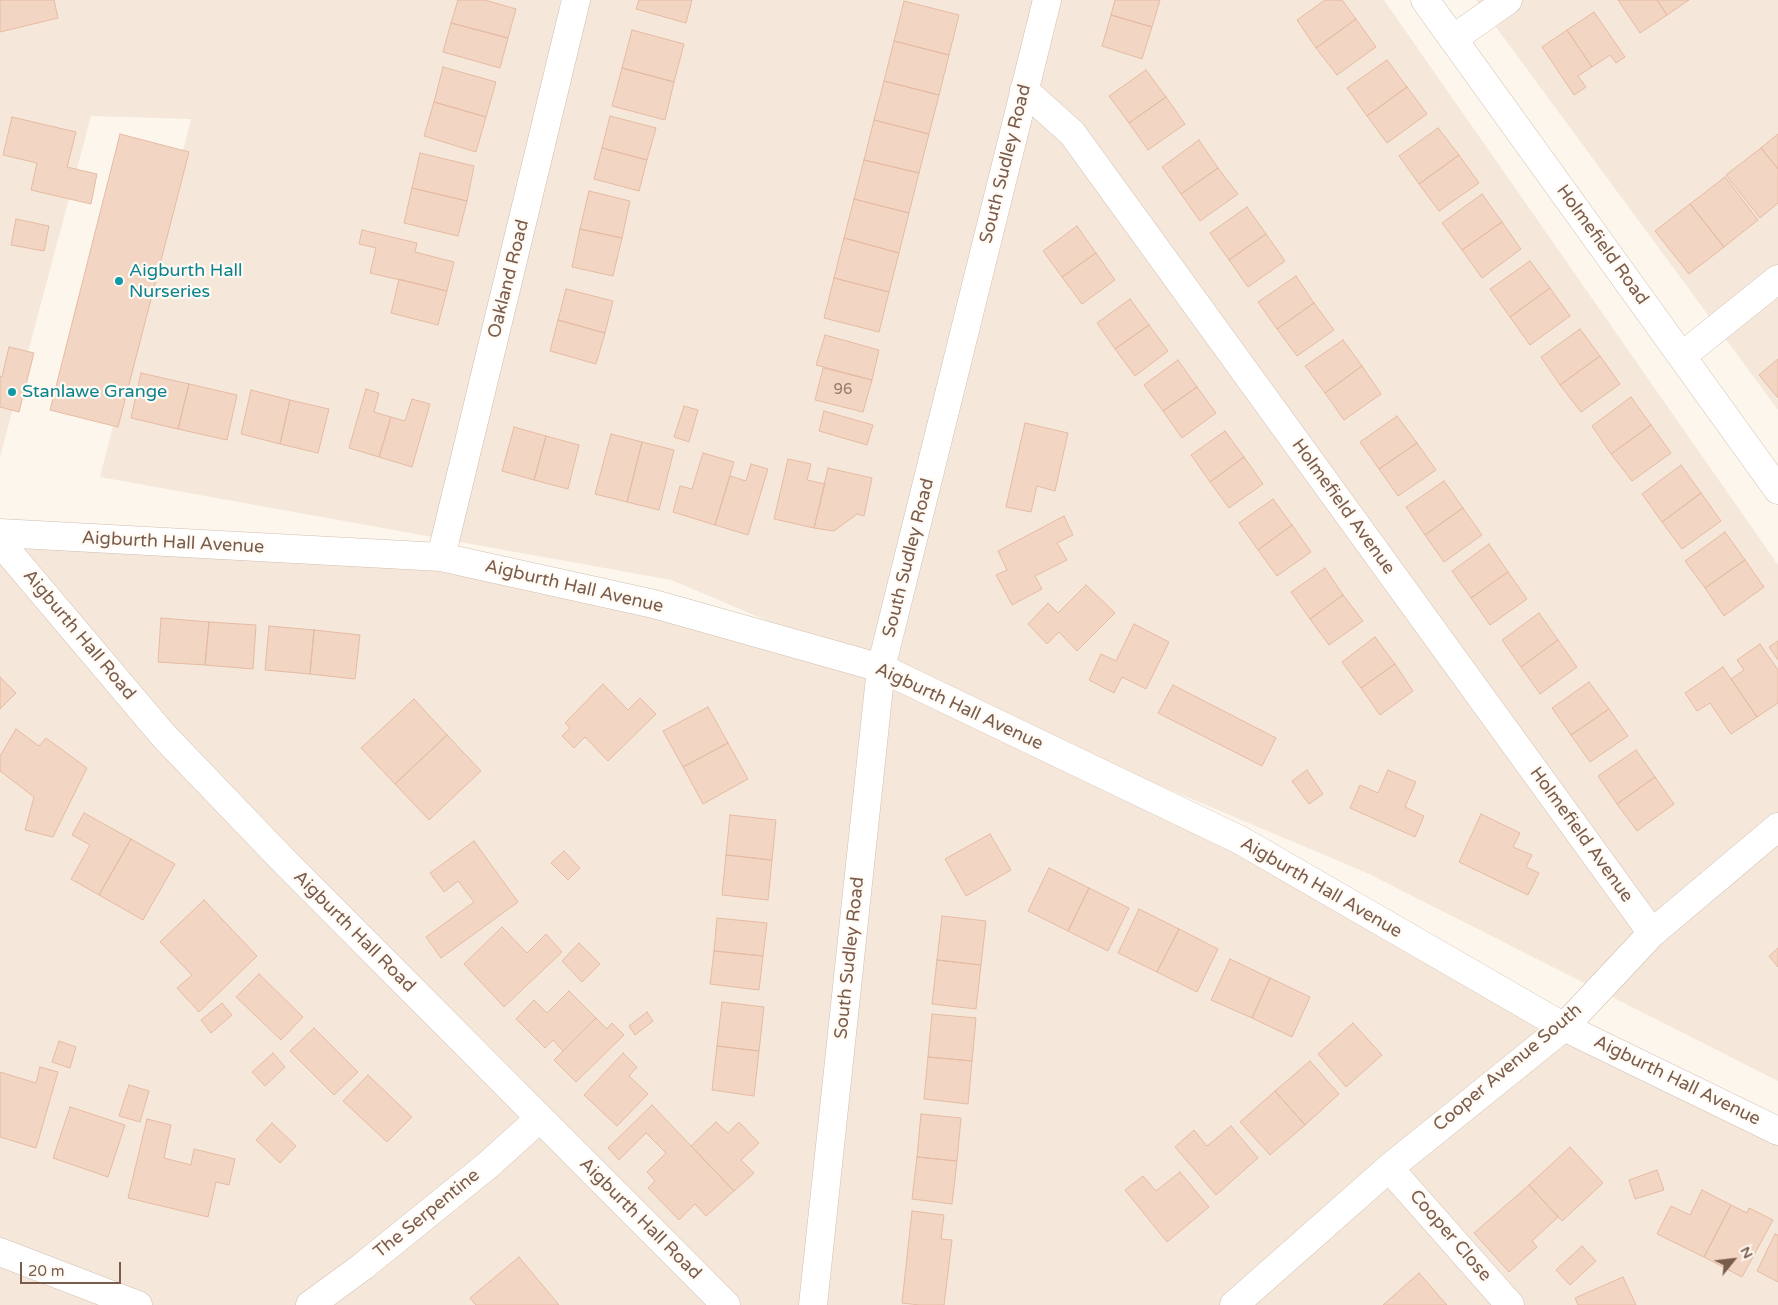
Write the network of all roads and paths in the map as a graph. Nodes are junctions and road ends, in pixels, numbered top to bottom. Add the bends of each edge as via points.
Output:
1 (576, 0) edge
2 (1047, 0) edge
3 (1425, 0) edge
4 (1508, 0) edge
5 (1453, 39) junction
6 (1024, 90) junction
7 (1778, 279) edge
8 (1682, 356) junction
9 (1778, 490) edge
10 (0, 534) edge
11 (0, 542) edge
12 (441, 557) junction
13 (881, 668) junction
14 (1778, 827) edge
15 (1652, 933) junction
16 (1564, 1027) junction
17 (540, 1118) junction
18 (1778, 1131) edge
19 (1389, 1168) junction
20 (0, 1252) edge
21 (138, 1305) edge
22 (310, 1305) edge
23 (726, 1305) edge
24 (814, 1305) edge
25 (1234, 1305) edge
26 (1510, 1305) edge

1 - 12 street, Oakland Road
2 - 6 street, South Sudley Road
3 - 5 street, Holmefield Road
4 - 5 street
5 - 8 street, Holmefield Road
6 - 13 street, South Sudley Road
6 - 15 street, Holmefield Avenue via 1072,133
7 - 8 street
8 - 9 street, Holmefield Road
10 - 12 street, Aigburth Hall Avenue
11 - 17 street, Aigburth Hall Road via 163,736
12 - 13 street, Aigburth Hall Avenue via 654,604
13 - 16 street, Aigburth Hall Avenue via 1240,840
13 - 24 street, South Sudley Road
14 - 15 street, Cooper Avenue South
15 - 16 street, Cooper Avenue South
16 - 18 street, Aigburth Hall Avenue
16 - 19 street, Cooper Avenue South
17 - 22 street, The Serpentine via 488,1165
17 - 23 street, Aigburth Hall Road
19 - 25 street, Cooper Avenue South
19 - 26 street, Cooper Close
20 - 21 street

